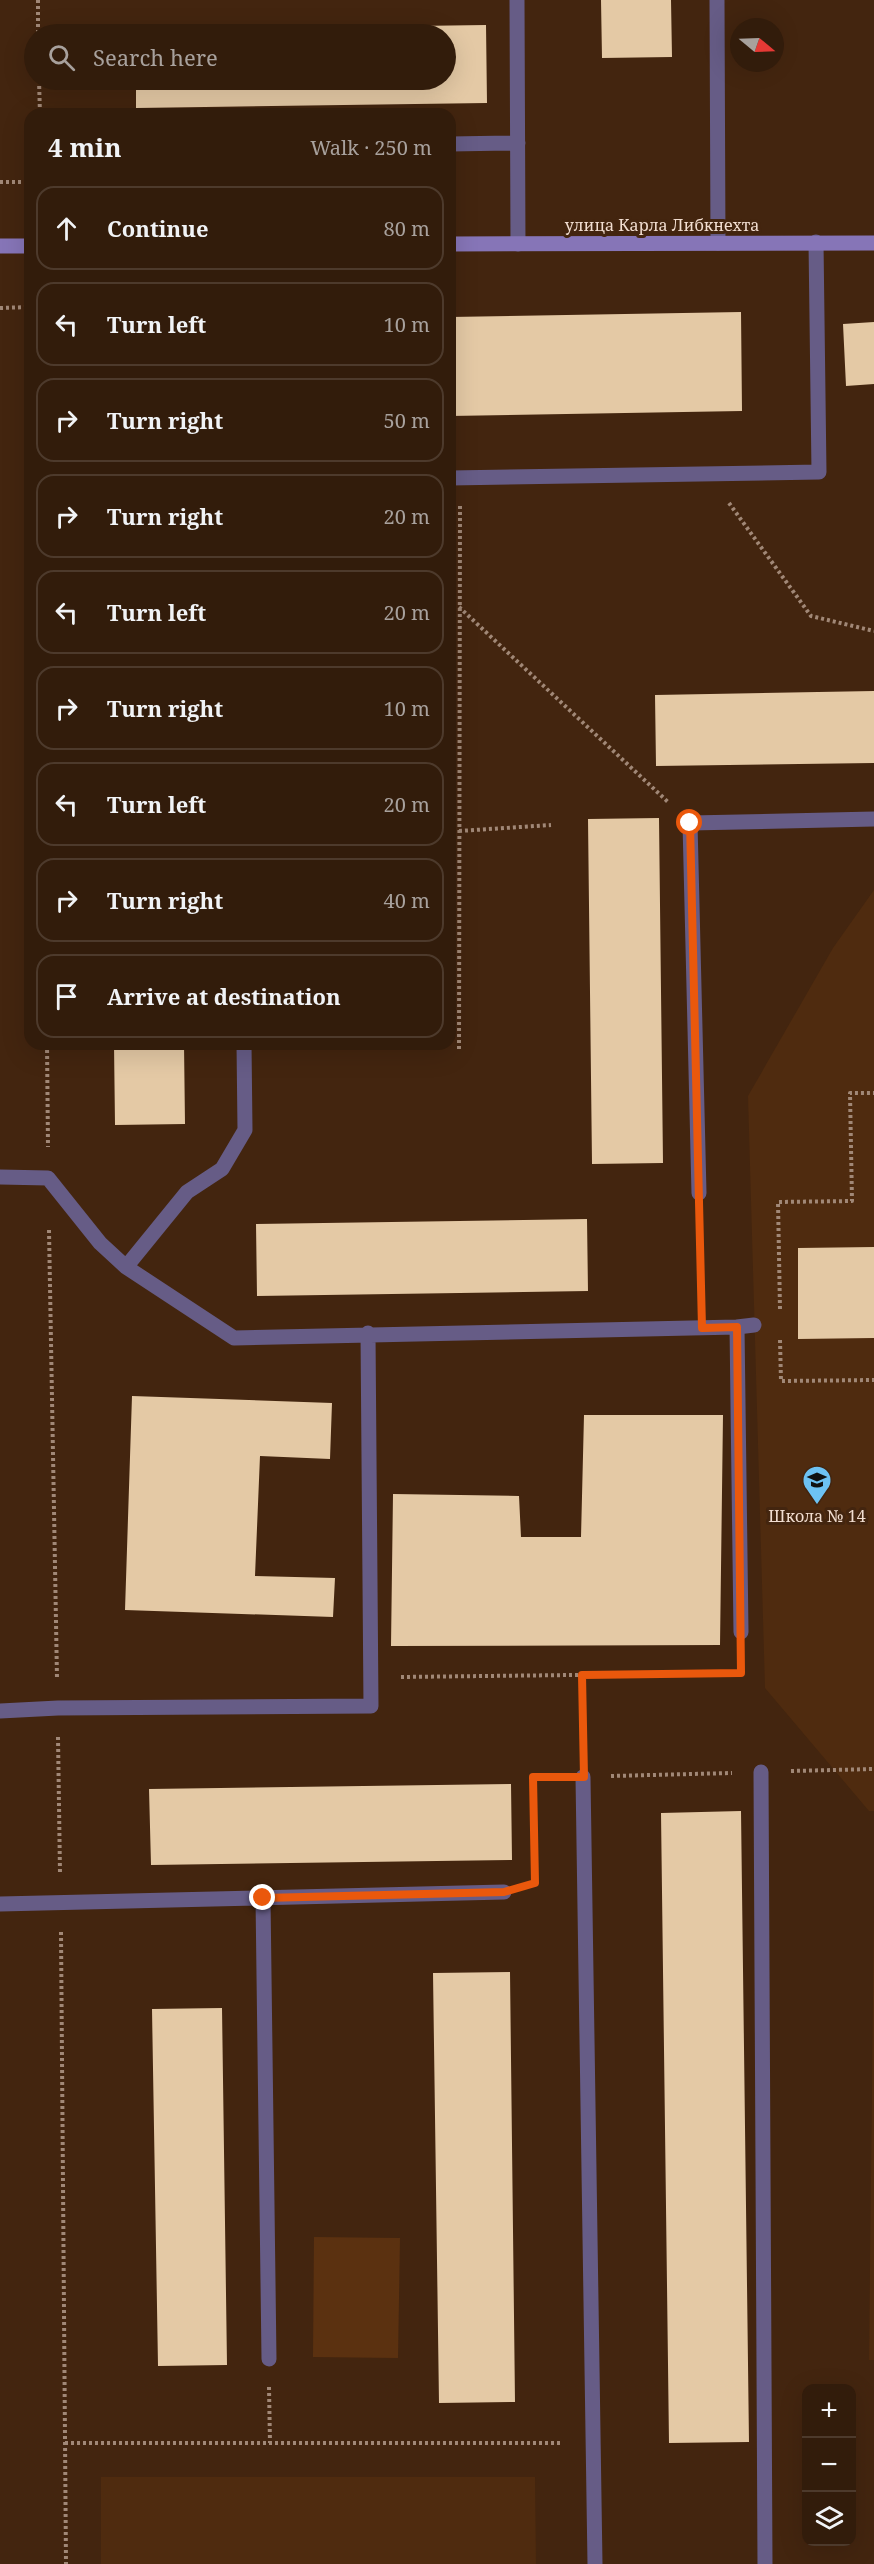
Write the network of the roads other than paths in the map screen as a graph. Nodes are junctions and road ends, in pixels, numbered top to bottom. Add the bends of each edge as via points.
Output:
1 (517, 0) edge
2 (717, 0) edge
3 (518, 143) junction
4 (456, 144) edge
5 (816, 242) junction
6 (718, 243) junction
7 (874, 243) edge
8 (456, 244) edge
9 (519, 244) junction
10 (0, 246) edge
11 (24, 246) edge
12 (456, 478) edge
13 (874, 819) edge
14 (244, 1050) edge
15 (0, 1177) edge
16 (699, 1193) road end
17 (126, 1267) junction
18 (754, 1325) dead end
19 (737, 1327) junction
20 (368, 1333) junction
21 (741, 1632) road end
22 (0, 1711) edge
23 (761, 1772) dead end
24 (584, 1777) road end
25 (504, 1892) road end
26 (263, 1898) junction
27 (0, 1904) edge
28 (269, 2359) road end
29 (596, 2564) edge
30 (765, 2564) edge

1 - 3 lane
2 - 6 lane
3 - 4 lane
3 - 9 lane
5 - 6 street, улица Карла Либкнехта
5 - 7 street, улица Карла Либкнехта
5 - 12 lane via 819,471
6 - 9 street, улица Карла Либкнехта
8 - 9 street, улица Карла Либкнехта
10 - 11 street
13 - 16 lane via 690,823
14 - 17 lane via 245,1130 222,1169 187,1192
15 - 17 lane via 48,1178 100,1243
17 - 20 lane via 234,1338
18 - 19 lane
19 - 20 lane
19 - 21 lane
20 - 22 lane via 371,1706
23 - 30 lane
24 - 29 lane
25 - 26 lane
26 - 27 lane
26 - 28 lane

